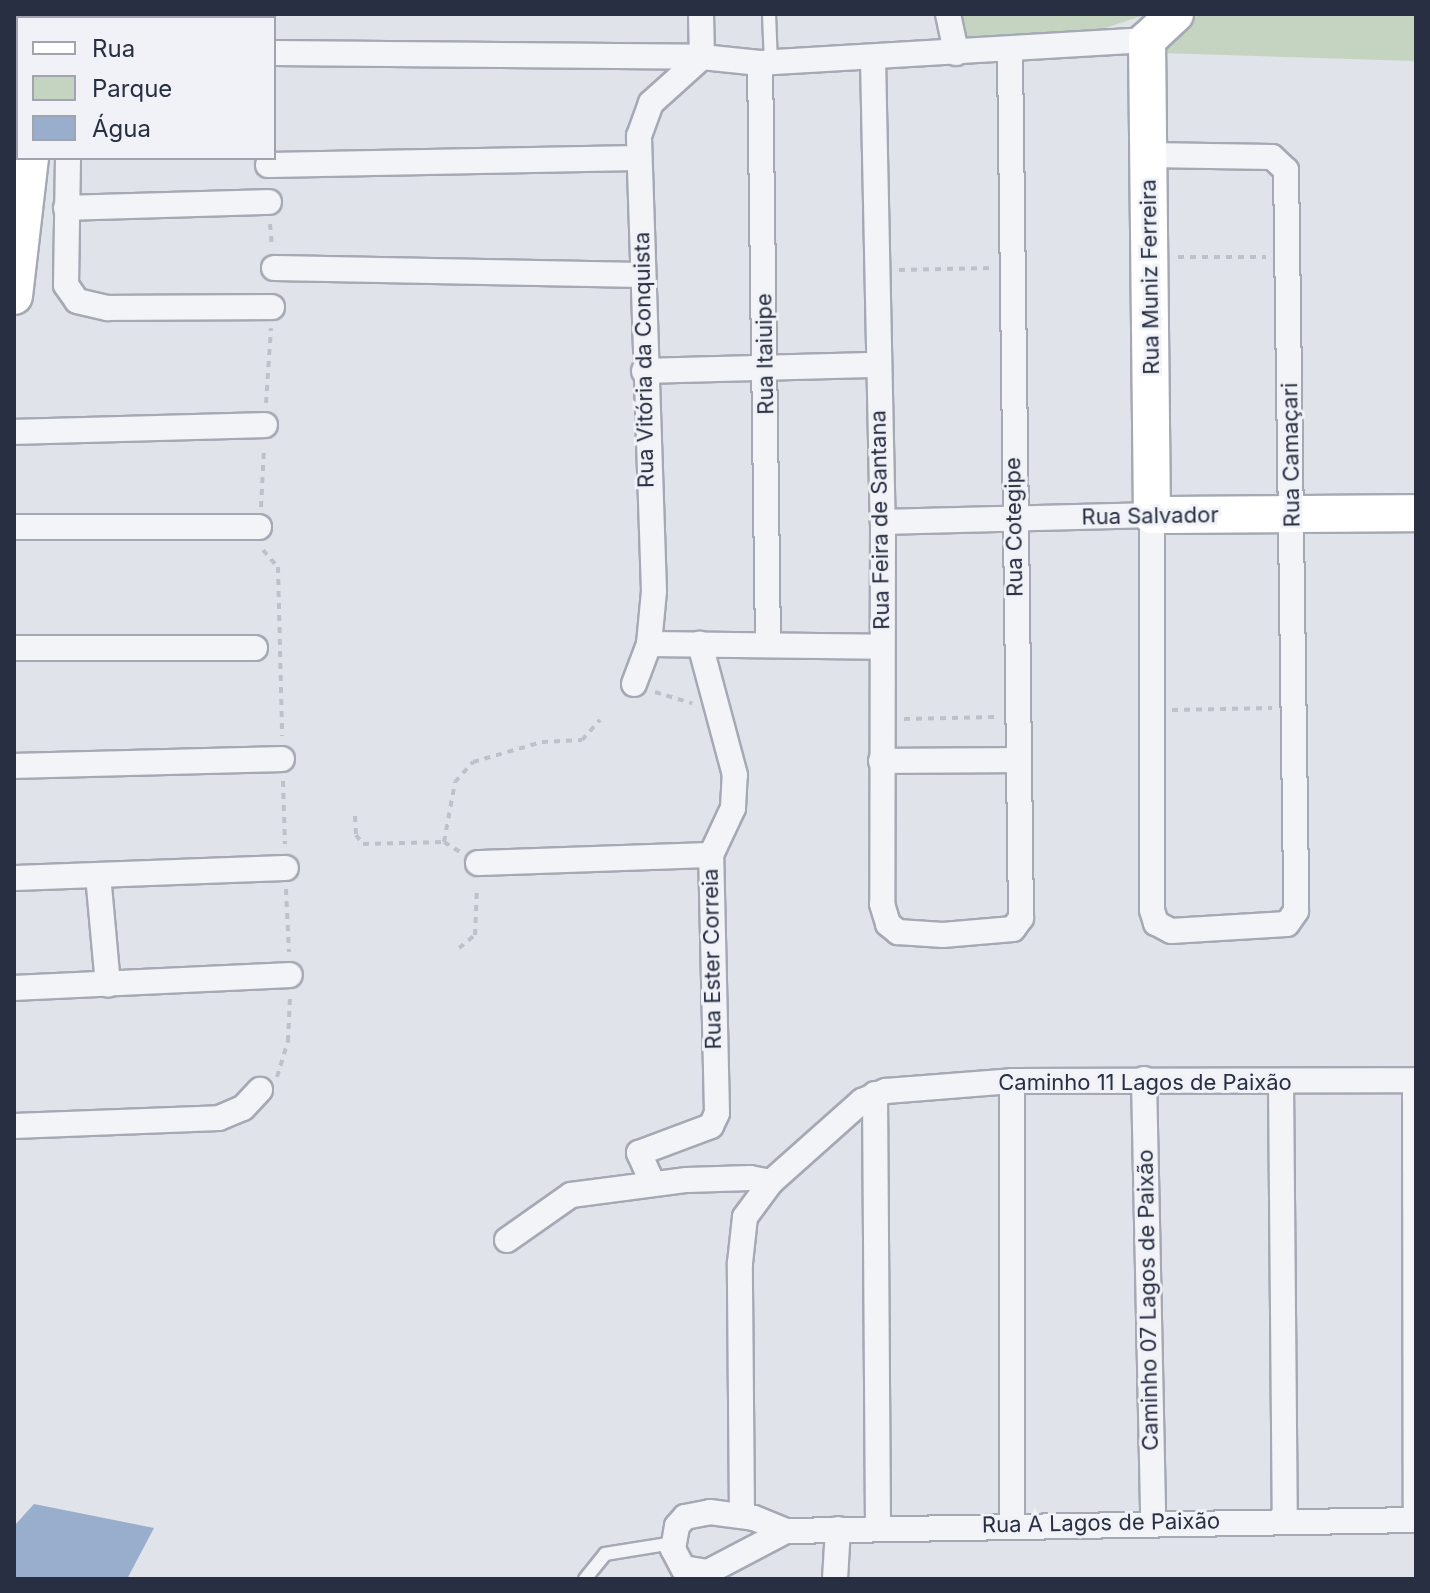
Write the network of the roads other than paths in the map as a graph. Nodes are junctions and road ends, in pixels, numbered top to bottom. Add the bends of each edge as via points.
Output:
1 (701, 14) edge
2 (769, 14) edge
3 (948, 14) edge
4 (1175, 14) edge
5 (1147, 40) junction
6 (1010, 51) junction
7 (276, 53) edge
8 (956, 53) junction
9 (702, 57) junction
10 (873, 59) junction
11 (766, 63) junction
12 (1148, 155) junction
13 (639, 158) junction
14 (30, 160) edge
15 (68, 160) edge
16 (268, 165) dead end
17 (269, 202) dead end
18 (66, 208) junction
19 (274, 268) dead end
20 (643, 275) junction
21 (14, 296) edge
22 (272, 307) dead end
23 (878, 365) junction
24 (765, 368) junction
25 (644, 371) junction
26 (265, 425) dead end
27 (14, 432) edge
28 (1416, 513) edge
29 (1152, 515) junction
30 (1292, 515) junction
31 (1013, 519) junction
32 (883, 522) junction
33 (14, 527) edge
34 (259, 527) road end
35 (649, 644) junction
36 (700, 644) junction
37 (768, 645) junction
38 (882, 647) junction
39 (14, 648) edge
40 (255, 648) dead end
41 (634, 684) road end
42 (282, 759) road end
43 (1018, 760) junction
44 (881, 761) junction
45 (14, 766) edge
46 (711, 855) junction
47 (478, 863) road end
48 (286, 868) road end
49 (98, 875) junction
50 (14, 878) edge
51 (943, 935) joint
52 (290, 975) road end
53 (108, 985) junction
54 (14, 988) edge
55 (1144, 1079) junction
56 (1415, 1080) edge
57 (1012, 1081) junction
58 (1281, 1082) junction
59 (260, 1090) road end
60 (875, 1094) junction
61 (14, 1126) edge
62 (652, 1182) junction
63 (771, 1182) junction
64 (507, 1240) dead end
65 (742, 1516) junction
66 (1416, 1520) edge
67 (1285, 1521) junction
68 (1153, 1522) junction
69 (1012, 1523) junction
70 (878, 1528) junction
71 (838, 1529) junction
72 (786, 1531) junction
73 (674, 1543) junction
74 (585, 1579) edge
75 (835, 1579) edge

1 - 9 street
2 - 11 lane
3 - 8 street
4 - 5 street
5 - 6 street
5 - 12 street, Rua Muniz Ferreira
6 - 8 street
6 - 31 street, Rua Cotegipe
7 - 9 street
8 - 10 street
9 - 11 street
9 - 13 street, Rua Vitória da Conquista via 651,103 639,136
10 - 11 street
10 - 23 street, Rua Feira de Santana
11 - 24 street, Rua Itaiuipe
12 - 29 street, Rua Muniz Ferreira
12 - 30 street, Rua Camaçari via 1277,158 1286,175
13 - 16 street
13 - 20 street, Rua Vitória da Conquista
14 - 21 street
15 - 18 street
17 - 18 street
18 - 22 street via 68,292 77,301 108,308
19 - 20 street
20 - 25 street, Rua Vitória da Conquista
23 - 24 street
23 - 32 street, Rua Feira de Santana
24 - 25 street
24 - 37 street, Rua Itaiuipe
25 - 35 street, Rua Vitória da Conquista via 654,591
26 - 27 street
28 - 30 street, Rua Salvador
29 - 30 street, Rua Salvador
29 - 30 street, Rua Camaçari via 1152,910 1163,929 1180,931 1287,924 1296,911
29 - 31 street, Rua Salvador
31 - 32 street, Rua Salvador
31 - 43 street, Rua Cotegipe
32 - 38 street, Rua Feira de Santana
33 - 34 street
35 - 36 street
35 - 41 street, Rua Vitória da Conquista
36 - 37 street
36 - 46 street, Rua Ester Correia via 733,758 735,793
37 - 38 street
38 - 44 street, Rua Feira de Santana
39 - 40 street
42 - 45 street
43 - 44 street
43 - 51 street, Rua Cotegipe via 1020,923 1013,929
44 - 51 street, Rua Feira de Santana via 885,915 898,932
46 - 47 street
46 - 62 street, Rua Ester Correia via 716,1118 711,1126 639,1153
48 - 49 street
49 - 50 street
49 - 53 street
52 - 53 street
53 - 54 street
55 - 57 street, Caminho 11 Lagos de Paixão
55 - 58 street, Caminho 11 Lagos de Paixão
55 - 68 street, Caminho 07 Lagos de Paixão
56 - 58 street, Caminho 11 Lagos de Paixão
56 - 66 street
57 - 60 street, Caminho 11 Lagos de Paixão
57 - 69 street
58 - 67 street
59 - 61 street via 243,1108 219,1118
60 - 63 street via 846,1113
60 - 70 street
62 - 63 street
62 - 64 street via 565,1197
63 - 65 street via 751,1205 741,1242
65 - 72 street, Rua A Lagos de Paixão
65 - 73 street, Rua A Lagos de Paixão via 710,1512 685,1517
66 - 67 street, Rua A Lagos de Paixão
67 - 68 street, Rua A Lagos de Paixão
68 - 69 street, Rua A Lagos de Paixão
69 - 70 street, Rua A Lagos de Paixão
70 - 71 street, Rua A Lagos de Paixão
71 - 72 street, Rua A Lagos de Paixão
71 - 75 street
72 - 73 street, Rua A Lagos de Paixão via 699,1573 683,1568
73 - 74 lane via 605,1554

